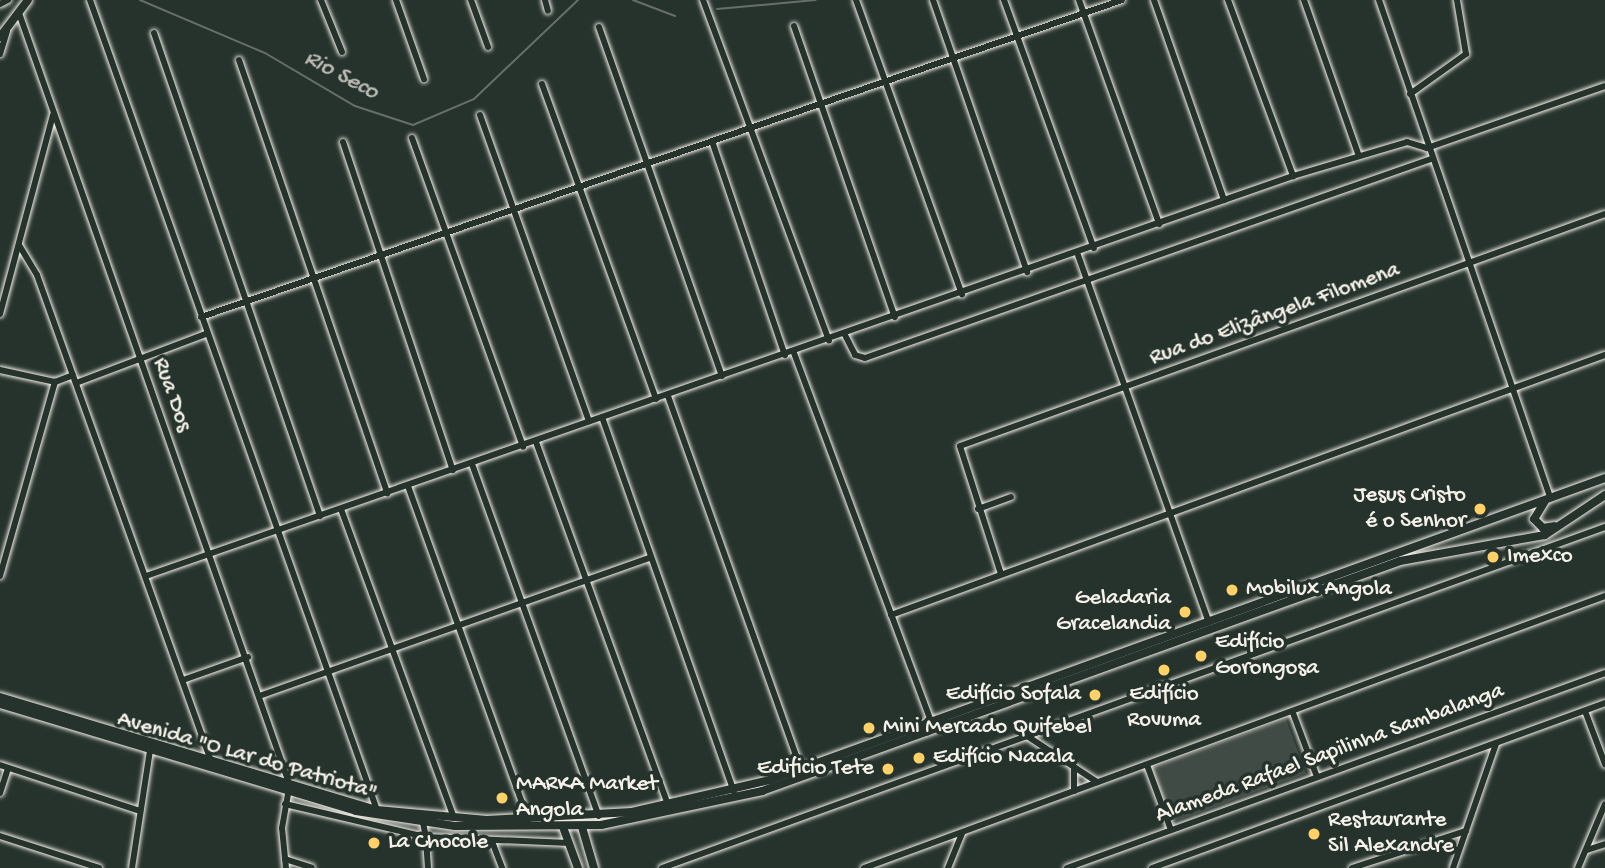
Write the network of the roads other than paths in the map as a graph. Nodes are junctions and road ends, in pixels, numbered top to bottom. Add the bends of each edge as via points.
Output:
1 (8, 0) edge
2 (28, 0) edge
3 (90, 0) edge
4 (321, 0) edge
5 (396, 0) edge
6 (471, 0) edge
7 (545, 0) edge
8 (703, 0) edge
9 (856, 0) edge
10 (933, 0) edge
11 (1004, 0) edge
12 (1079, 0) edge
13 (1122, 0) edge
14 (1154, 0) edge
15 (1228, 0) edge
16 (1304, 0) edge
17 (1379, 0) edge
18 (1468, 0) edge
19 (1458, 2) edge
20 (0, 4) edge
21 (548, 11) dead end
22 (19, 13) junction
23 (1084, 14) junction
24 (794, 26) dead end
25 (599, 27) dead end
26 (7, 29) junction
27 (154, 33) dead end
28 (1017, 36) junction
29 (0, 37) edge
30 (488, 47) dead end
31 (342, 52) dead end
32 (0, 54) edge
33 (239, 60) dead end
34 (952, 60) junction
35 (424, 79) dead end
36 (542, 84) dead end
37 (886, 85) junction
38 (1605, 86) edge
39 (1410, 94) junction
40 (822, 106) junction
41 (53, 113) junction
42 (480, 115) dead end
43 (753, 130) junction
44 (412, 138) dead end
45 (344, 142) dead end
46 (713, 144) junction
47 (1427, 148) junction
48 (1359, 156) junction
49 (1431, 159) junction
50 (647, 166) junction
51 (1293, 176) junction
52 (582, 189) junction
53 (1224, 200) junction
54 (514, 214) junction
55 (1605, 214) edge
56 (1159, 224) junction
57 (447, 235) junction
58 (19, 245) junction
59 (1094, 248) junction
60 (1078, 255) junction
61 (382, 257) junction
62 (1468, 264) junction
63 (1027, 272) junction
64 (313, 279) junction
65 (1087, 282) junction
66 (962, 294) junction
67 (247, 302) junction
68 (0, 314) edge
69 (201, 317) junction
70 (895, 317) junction
71 (206, 334) junction
72 (845, 335) junction
73 (829, 340) junction
74 (794, 353) junction
75 (785, 355) junction
76 (1605, 355) edge
77 (139, 362) junction
78 (0, 370) edge
79 (73, 375) junction
80 (722, 376) junction
81 (55, 382) junction
82 (76, 383) junction
83 (1123, 388) junction
84 (1512, 388) junction
85 (668, 396) junction
86 (656, 399) junction
87 (602, 417) junction
88 (589, 421) junction
89 (536, 442) junction
90 (523, 447) junction
91 (472, 464) junction
92 (453, 470) junction
93 (1605, 478) edge
94 (408, 486) junction
95 (387, 493) junction
96 (1605, 495) edge
97 (1011, 497) dead end
98 (1550, 497) junction
99 (341, 509) junction
100 (978, 509) junction
101 (1169, 514) junction
102 (320, 516) junction
103 (1573, 516) junction
104 (1605, 527) edge
105 (276, 531) junction
106 (211, 555) junction
107 (649, 558) junction
108 (1001, 574) junction
109 (0, 576) edge
110 (146, 576) junction
111 (587, 578) junction
112 (1605, 596) edge
113 (522, 602) junction
114 (891, 615) junction
115 (1209, 622) junction
116 (457, 626) junction
117 (394, 648) junction
118 (248, 657) junction
119 (328, 672) junction
120 (1605, 673) edge
121 (183, 680) junction
122 (262, 695) junction
123 (0, 697) edge
124 (1605, 704) edge
125 (0, 705) edge
126 (1585, 711) junction
127 (1293, 713) junction
128 (931, 722) junction
129 (1027, 736) junction
130 (1496, 744) junction
131 (150, 751) junction
132 (212, 763) junction
133 (1605, 764) edge
134 (0, 765) edge
135 (1147, 765) junction
136 (1074, 767) junction
137 (8, 768) junction
138 (802, 769) junction
139 (1317, 777) junction
140 (1097, 782) junction
141 (289, 791) junction
142 (1073, 791) junction
143 (734, 792) junction
144 (0, 793) edge
145 (285, 804) junction
146 (1605, 804) edge
147 (668, 805) junction
148 (377, 810) junction
149 (139, 811) junction
150 (599, 816) junction
151 (454, 818) junction
152 (528, 820) junction
153 (423, 823) junction
154 (563, 827) junction
155 (582, 827) junction
156 (1171, 830) junction
157 (1466, 831) junction
158 (962, 834) junction
159 (0, 836) edge
160 (426, 836) junction
161 (569, 843) junction
162 (493, 844) junction
163 (1605, 844) edge
164 (1586, 850) junction
165 (285, 859) junction
166 (99, 868) edge
167 (132, 868) edge
168 (286, 868) edge
169 (312, 868) edge
170 (428, 868) edge
171 (502, 868) edge
172 (578, 868) edge
173 (594, 868) edge
174 (662, 868) edge
175 (864, 868) edge
176 (948, 868) edge
177 (1068, 868) edge
178 (1152, 868) edge
179 (1352, 868) edge
180 (1453, 868) edge
181 (1578, 868) edge

1 - 20 street
2 - 22 main road
3 - 69 street
4 - 31 street
5 - 35 street
6 - 30 street
7 - 21 street
8 - 43 street
9 - 37 street
10 - 34 street
11 - 28 street
12 - 23 street
13 - 23 street
14 - 53 street
15 - 51 street
16 - 48 street
17 - 39 street
18 - 19 street
19 - 39 street via 1466,54
22 - 26 main road
22 - 41 street, Rua Dos
23 - 28 street
23 - 56 street
24 - 40 street
25 - 50 street
26 - 29 main road
26 - 32 street
27 - 67 street
28 - 34 street
28 - 59 street
33 - 64 street
34 - 37 street
34 - 63 street
36 - 52 street
37 - 40 street
37 - 66 street
38 - 47 street
39 - 47 street
40 - 43 street
40 - 70 street
41 - 58 street
41 - 77 street, Rua Dos
42 - 54 street
43 - 46 street
43 - 73 street
44 - 57 street
45 - 61 street
46 - 50 street
46 - 75 street
47 - 48 street via 1407,142
47 - 49 street
48 - 51 street
49 - 62 street
49 - 65 street
50 - 52 street
50 - 80 street
51 - 53 street
52 - 54 street
52 - 86 street
53 - 56 street
54 - 57 street
54 - 88 street
55 - 62 street, Rua do Elizângela Filomena
56 - 59 street
57 - 61 street
57 - 90 street
58 - 68 street
58 - 79 street via 37,275
59 - 60 street
60 - 63 street
60 - 65 street
61 - 64 street
61 - 92 street
62 - 83 street, Rua do Elizângela Filomena
62 - 84 street
63 - 66 street
64 - 67 street
64 - 95 street
65 - 72 street via 864,358 855,355
65 - 83 street
66 - 70 street
67 - 69 street
67 - 102 street
69 - 71 street
70 - 72 street
71 - 77 street
71 - 105 street
72 - 73 street
73 - 74 street
74 - 75 street
74 - 114 street
75 - 80 street
76 - 84 street
77 - 82 street
77 - 106 street, Rua Dos
78 - 81 street
79 - 81 street
79 - 82 street
80 - 85 street
81 - 109 street
82 - 110 street
83 - 100 street, Rua do Elizângela Filomena via 958,449
83 - 101 street
84 - 98 street
84 - 101 street
85 - 86 street
85 - 138 street
86 - 87 street
87 - 88 street
87 - 107 street
88 - 89 street
89 - 90 street
89 - 111 street
90 - 91 street
91 - 92 street
91 - 113 street
92 - 94 street
93 - 98 main road, Avenida "O Lar do Patriota"
94 - 95 street
94 - 116 street
95 - 99 street
96 - 103 main road, Avenida "O Lar do Patriota"
97 - 100 street
98 - 103 main road via 1535,513 1538,524 1548,528
98 - 115 main road, Avenida "O Lar do Patriota"
99 - 102 street
99 - 117 street
100 - 108 street
101 - 108 street
101 - 115 street
102 - 105 street
103 - 155 main road, Avenida "O Lar do Patriota" via 1535,538 1383,566 762,791 673,814
104 - 129 street
105 - 106 street
105 - 119 street
106 - 110 street
106 - 118 street, Rua Dos
107 - 111 street
107 - 143 street
108 - 114 street
110 - 121 street
111 - 113 street
111 - 147 street
112 - 127 street
113 - 116 street
113 - 150 street
114 - 128 street
115 - 128 main road, Avenida "O Lar do Patriota"
116 - 117 street
116 - 152 street
117 - 119 street
117 - 151 street
118 - 121 street
118 - 122 street, Rua Dos
119 - 122 street
119 - 148 street
120 - 139 street, Alameda Rafael Sapilinha Sambalanga
121 - 132 street
122 - 141 street, Rua Dos
123 - 132 main road, Avenida "O Lar do Patriota"
124 - 126 street, Alameda Rafael Sapilinha Sambalanga
125 - 131 main road, Avenida "O Lar do Patriota"
126 - 130 street, Alameda Rafael Sapilinha Sambalanga
126 - 133 street
127 - 135 street
127 - 139 street
128 - 138 main road, Avenida "O Lar do Patriota"
129 - 136 street
129 - 174 street
130 - 157 street
130 - 178 street, Alameda Rafael Sapilinha Sambalanga
131 - 141 main road, Avenida "O Lar do Patriota"
131 - 149 street
132 - 141 main road, Avenida "O Lar do Patriota"
134 - 137 street
135 - 140 street
135 - 156 street
136 - 140 street
136 - 142 street
137 - 144 street
137 - 149 street
138 - 143 main road, Avenida "O Lar do Patriota"
139 - 156 street, Alameda Rafael Sapilinha Sambalanga
140 - 142 street
141 - 145 street
141 - 148 main road, Avenida "O Lar do Patriota"
141 - 153 main road, Avenida "O Lar do Patriota"
142 - 158 street
143 - 147 main road, Avenida "O Lar do Patriota"
145 - 160 street
145 - 165 street
146 - 164 street
147 - 150 main road, Avenida "O Lar do Patriota"
148 - 151 main road, Avenida "O Lar do Patriota"
149 - 167 street
150 - 152 main road, Avenida "O Lar do Patriota"
151 - 152 main road, Avenida "O Lar do Patriota"
153 - 154 main road, Avenida "O Lar do Patriota"
153 - 160 street
154 - 155 main road, Avenida "O Lar do Patriota"
154 - 161 main road
155 - 173 main road
156 - 177 street, Alameda Rafael Sapilinha Sambalanga
157 - 179 street
157 - 180 street
158 - 175 street
158 - 176 street
159 - 166 street
160 - 162 street
160 - 170 street
161 - 162 street
161 - 172 main road
162 - 171 street
163 - 164 street
164 - 181 street
165 - 168 street
165 - 169 street

